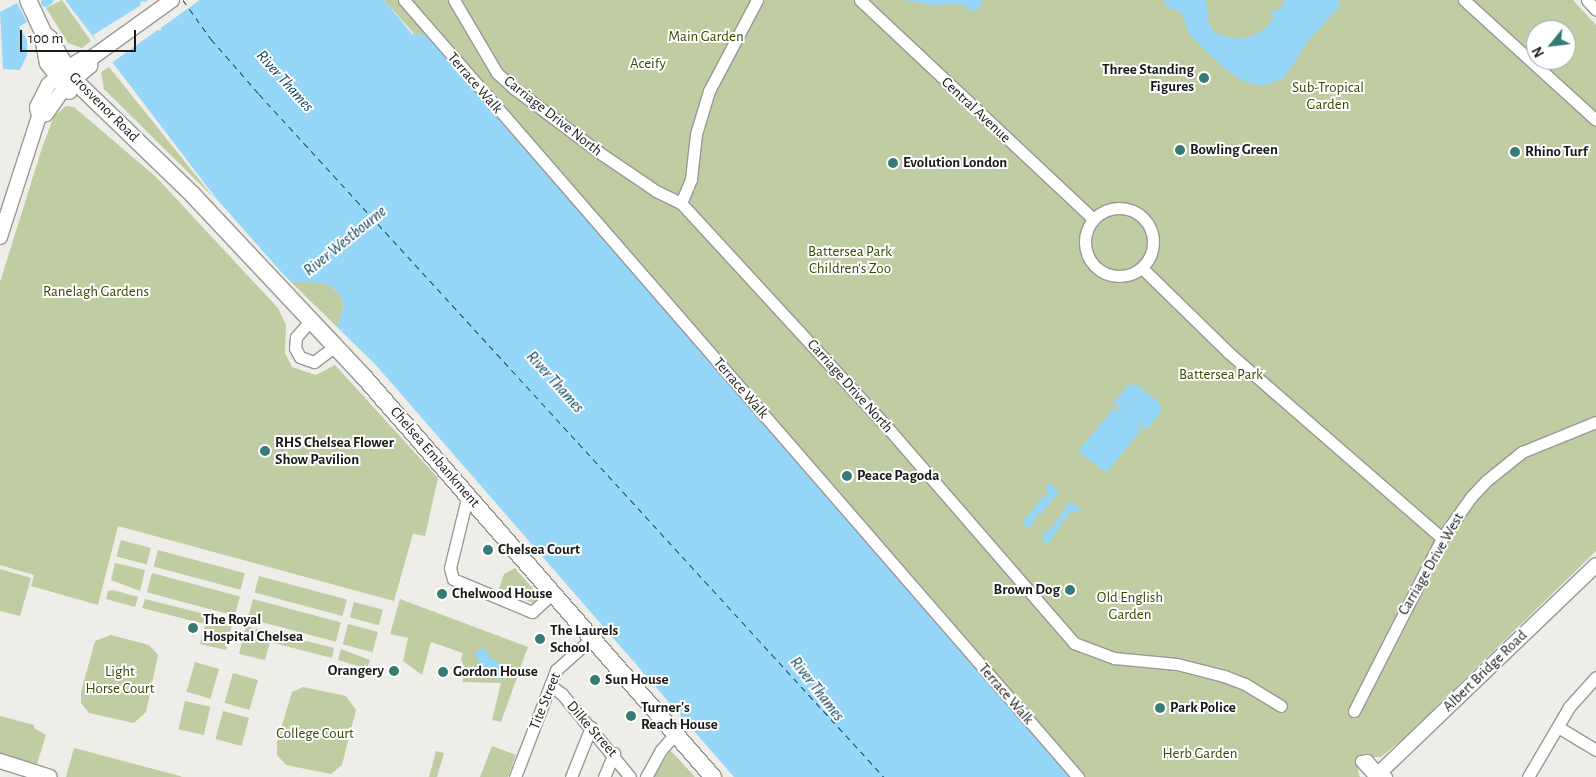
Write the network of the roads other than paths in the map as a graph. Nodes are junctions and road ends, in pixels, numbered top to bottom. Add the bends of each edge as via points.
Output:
1 (28, 0) edge
2 (172, 0) edge
3 (404, 0) edge
4 (454, 0) edge
5 (757, 0) edge
6 (860, 0) edge
7 (1464, 0) edge
8 (1587, 0) edge
9 (1596, 10) edge
10 (65, 78) junction
11 (1596, 120) edge
12 (144, 148) joint
13 (681, 203) junction
14 (1093, 219) junction
15 (0, 237) edge
16 (1142, 268) junction
17 (310, 321) junction
18 (335, 346) junction
19 (1596, 422) edge
20 (468, 494) junction
21 (1442, 538) junction
22 (1596, 565) edge
23 (554, 593) junction
24 (592, 638) junction
25 (1596, 677) edge
26 (550, 685) junction
27 (1281, 706) dead end
28 (1354, 711) dead end
29 (591, 727) junction
30 (1558, 727) junction
31 (675, 734) junction
32 (1596, 750) edge
33 (614, 753) junction
34 (0, 761) edge
35 (45, 776) edge
36 (1380, 776) edge
37 (515, 777) edge
38 (571, 777) edge
39 (604, 777) edge
40 (630, 777) edge
41 (646, 777) edge
42 (713, 777) edge
43 (1078, 777) edge
44 (1528, 777) edge

1 - 10 highway, Grosvenor Road via 50,40
2 - 10 main road via 95,56 84,58
3 - 43 street, Terrace Walk
4 - 13 street, Carriage Drive North via 492,64 515,89 603,156 656,191
5 - 13 street via 706,100 696,134 691,179
6 - 14 street, Central Avenue
7 - 11 street
8 - 9 street
10 - 12 highway, Grosvenor Road via 127,139
10 - 15 main road via 46,114 39,116
12 - 17 highway, Chelsea Embankment
13 - 27 street, Carriage Drive North via 887,427 1074,643 1114,658 1177,664 1224,676 1245,684
14 - 16 street via 1085,239 1085,250 1097,269 1118,276
14 - 16 street via 1101,212 1120,208 1138,214 1146,221 1153,245
16 - 21 street via 1229,353
17 - 18 highway, Chelsea Embankment
17 - 18 street via 296,337 300,357 309,362 319,360
18 - 20 highway, Chelsea Embankment
19 - 21 street, Carriage Drive West via 1534,445 1509,462 1471,498
20 - 23 highway, Chelsea Embankment
20 - 23 street via 450,568 453,579 532,612
21 - 28 street, Carriage Drive West
22 - 36 main road, Albert Bridge Road
23 - 24 highway, Chelsea Embankment
24 - 26 street, Tite Street via 556,670
24 - 31 highway, Chelsea Embankment
25 - 30 street via 1579,694
26 - 29 street, Dilke Street
26 - 37 street, Tite Street
29 - 33 street, Dilke Street
29 - 38 street
30 - 32 street
30 - 44 street
31 - 41 street via 661,750
31 - 42 highway, Chelsea Embankment
33 - 39 street
33 - 40 street, Dilke Street
34 - 35 main road

